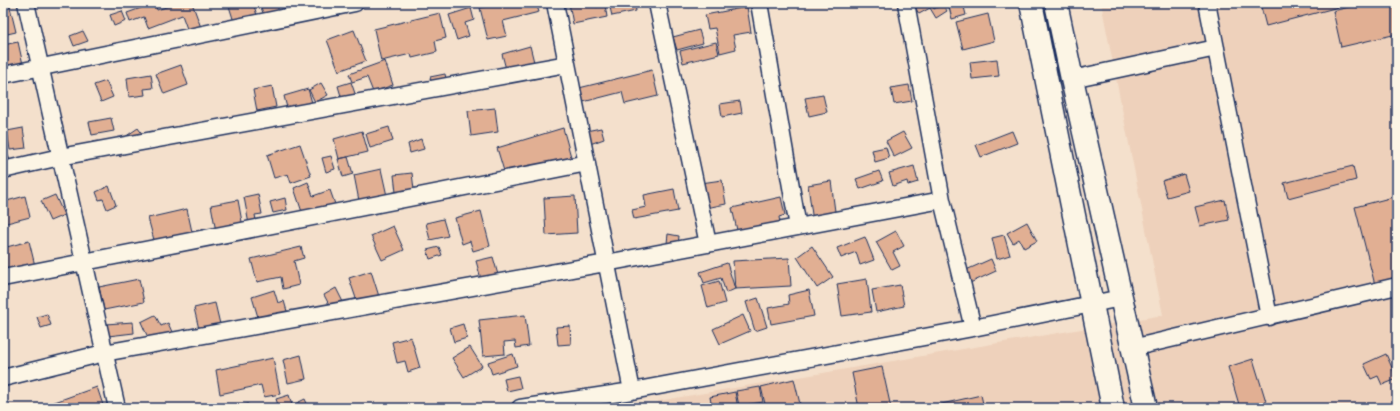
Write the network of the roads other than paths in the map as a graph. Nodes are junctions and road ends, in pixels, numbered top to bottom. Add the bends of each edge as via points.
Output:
1 (26, 3) edge
2 (355, 3) edge
3 (555, 3) edge
4 (656, 3) edge
5 (759, 3) edge
6 (906, 3) edge
7 (1031, 3) edge
8 (1056, 3) edge
9 (1207, 3) edge
10 (1216, 48) junction
11 (567, 64) junction
12 (40, 67) junction
13 (3, 75) edge
14 (1072, 79) junction
15 (60, 157) junction
16 (587, 163) junction
17 (3, 170) edge
18 (942, 200) junction
19 (798, 227) junction
20 (708, 244) junction
21 (84, 262) junction
22 (606, 263) junction
23 (3, 278) edge
24 (1397, 286) edge
25 (1121, 298) junction
26 (1092, 303) junction
27 (1269, 317) junction
28 (974, 328) junction
29 (1132, 348) junction
30 (104, 353) junction
31 (3, 378) edge
32 (632, 391) junction
33 (543, 406) edge
34 (117, 408) edge
35 (520, 408) edge
36 (1113, 408) edge
37 (1146, 408) edge

1 - 12 street
2 - 12 street
3 - 11 street
4 - 20 street
5 - 19 street
6 - 18 street
7 - 26 street
8 - 14 street
9 - 10 street
10 - 14 street
10 - 27 street
11 - 15 street
11 - 16 street
12 - 13 street
12 - 15 street
14 - 25 street
15 - 17 street
15 - 21 street
16 - 21 street
16 - 22 street
18 - 19 street
18 - 28 street
19 - 20 street
20 - 22 street
21 - 23 street
21 - 30 street
22 - 30 street
22 - 32 street
24 - 27 street
25 - 26 street
25 - 29 street
26 - 28 street
26 - 36 street
27 - 29 street
28 - 32 street
29 - 37 street
30 - 31 street
30 - 34 street
32 - 33 street
33 - 35 street

